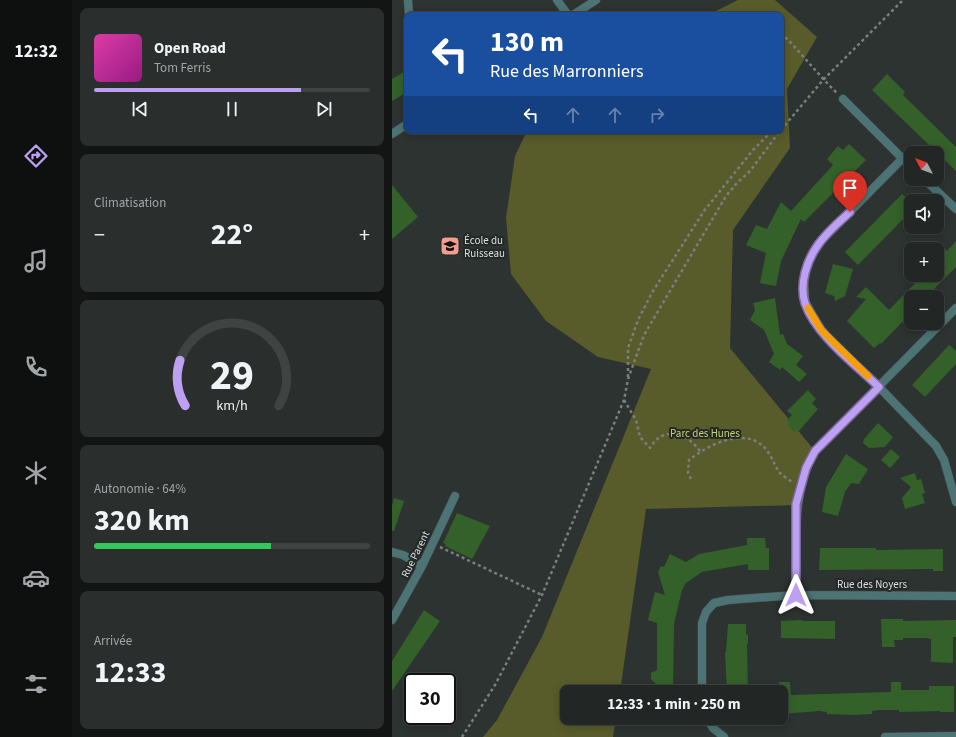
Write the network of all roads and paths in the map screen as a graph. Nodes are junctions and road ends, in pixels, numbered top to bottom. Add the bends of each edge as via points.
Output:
1 (408, 0) edge
2 (557, 0) edge
3 (596, 0) edge
4 (904, 0) edge
5 (409, 12) edge
6 (566, 12) edge
7 (578, 12) edge
8 (784, 36) edge
9 (823, 80) junction
10 (843, 99) joint
11 (788, 121) junction
12 (784, 123) edge
13 (404, 126) edge
14 (784, 126) edge
15 (392, 134) edge
16 (769, 134) edge
17 (778, 134) edge
18 (902, 159) joint
19 (931, 186) edge
20 (956, 209) edge
21 (956, 308) edge
22 (628, 379) junction
23 (879, 387) junction
24 (624, 400) junction
25 (700, 451) junction
26 (691, 479) dead end
27 (800, 488) junction
28 (455, 496) dead end
29 (956, 502) edge
30 (432, 543) junction
31 (392, 552) edge
32 (422, 566) junction
33 (542, 595) junction
34 (796, 595) junction
35 (956, 596) edge
36 (392, 620) edge
37 (702, 685) edge
38 (711, 725) edge
39 (956, 736) edge
40 (462, 737) edge
41 (724, 737) edge
42 (884, 737) edge

1 - 5 street
2 - 6 street
3 - 7 street
4 - 9 path
8 - 9 path
9 - 10 path
9 - 11 path
10 - 18 street
11 - 12 path
11 - 14 path
13 - 15 street
16 - 22 path via 704,211 653,291 638,320 628,348
17 - 22 path via 750,172 726,196 708,225 644,335
18 - 23 street via 818,244 808,262 804,281 805,302 822,331
19 - 20 street
21 - 23 street
22 - 24 path
23 - 27 street via 815,451
23 - 29 street via 936,446 944,460
24 - 25 path via 636,420 640,437 650,448 661,436 677,434 694,442
24 - 33 path
25 - 26 path via 689,460 688,473
25 - 27 path via 735,438 747,438 758,442 765,448 780,473
27 - 34 street via 796,504
28 - 30 street, Rue Parent
30 - 32 street, Rue Parent
30 - 33 path
31 - 32 street
32 - 36 street, Rue Parent
33 - 40 path via 495,685
34 - 35 street, Rue des Noyers
34 - 37 street, Rue des Noyers via 714,603 706,612 702,623
38 - 41 street
39 - 42 street

